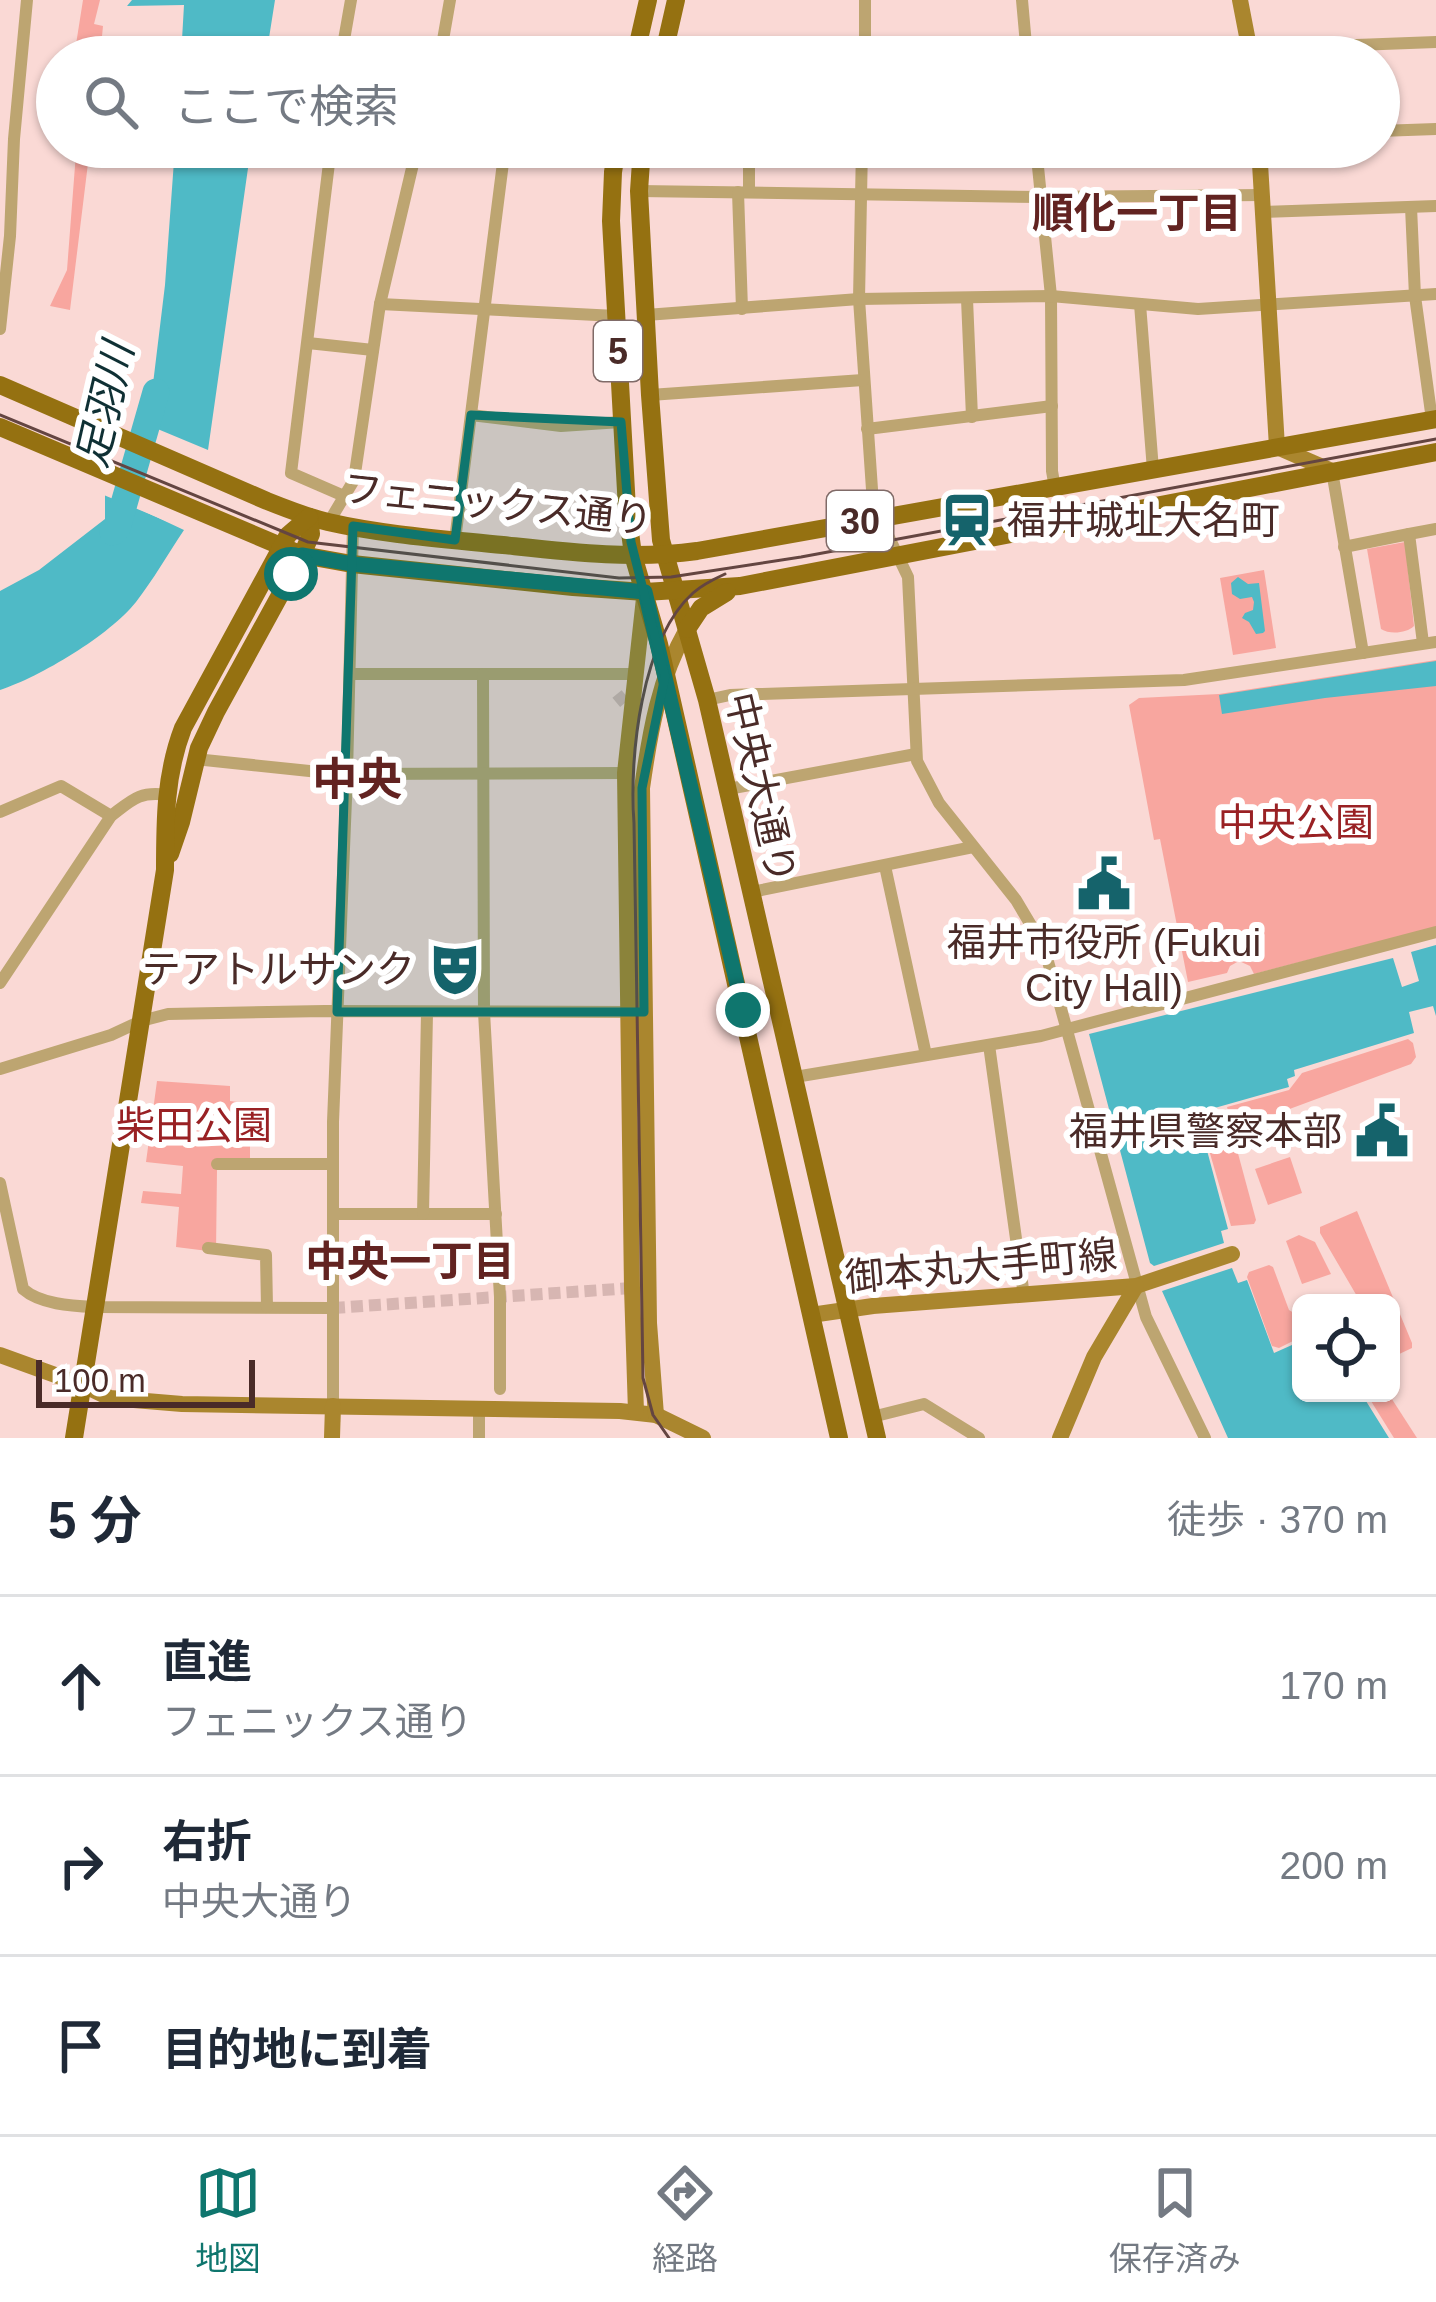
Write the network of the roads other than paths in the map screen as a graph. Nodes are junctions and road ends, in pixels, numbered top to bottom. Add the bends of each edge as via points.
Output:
1 (26, 0) edge
2 (351, 0) edge
3 (450, 0) edge
4 (648, 0) edge
5 (676, 0) edge
6 (865, 0) edge
7 (1022, 0) edge
8 (1240, 0) edge
9 (345, 36) edge
10 (444, 36) edge
11 (640, 36) edge
12 (667, 36) edge
13 (865, 36) edge
14 (1025, 36) edge
15 (1247, 36) edge
16 (1436, 42) edge
17 (1400, 44) edge
18 (1436, 128) edge
19 (1400, 130) edge
20 (7, 140) edge
21 (329, 168) edge
22 (412, 168) edge
23 (502, 168) edge
24 (615, 168) edge
25 (641, 168) edge
26 (746, 168) edge
27 (862, 168) edge
28 (1038, 168) edge
29 (1260, 168) edge
30 (639, 191) junction
31 (743, 192) junction
32 (861, 193) junction
33 (1041, 197) junction
34 (1263, 203) junction
35 (1436, 206) edge
36 (1411, 207) junction
37 (5, 236) edge
38 (1436, 294) edge
39 (1051, 296) junction
40 (1415, 296) junction
41 (859, 299) junction
42 (967, 299) junction
43 (380, 304) junction
44 (1140, 304) junction
45 (1267, 306) junction
46 (484, 308) junction
47 (742, 309) junction
48 (646, 315) junction
49 (616, 316) junction
50 (0, 329) edge
51 (308, 343) junction
52 (373, 350) junction
53 (863, 380) junction
54 (0, 385) edge
55 (650, 395) junction
56 (1052, 406) junction
57 (470, 415) junction
58 (972, 417) junction
59 (1434, 420) edge
60 (621, 422) junction
61 (0, 427) edge
62 (867, 429) junction
63 (1277, 447) junction
64 (1436, 452) edge
65 (1153, 470) junction
66 (1332, 471) junction
67 (1054, 488) junction
68 (344, 496) junction
69 (309, 517) junction
70 (879, 518) junction
71 (329, 522) junction
72 (353, 526) junction
73 (1436, 530) edge
74 (1409, 534) junction
75 (455, 540) junction
76 (282, 546) junction
77 (1344, 547) junction
78 (664, 554) junction
79 (302, 555) junction
80 (633, 555) junction
81 (901, 556) junction
82 (352, 564) junction
83 (740, 586) junction
84 (645, 592) junction
85 (676, 592) junction
86 (688, 629) junction
87 (1430, 642) edge
88 (1363, 653) junction
89 (350, 674) junction
90 (483, 674) junction
91 (634, 674) junction
92 (665, 676) junction
93 (914, 690) junction
94 (706, 700) junction
95 (683, 753) junction
96 (916, 754) junction
97 (646, 758) junction
98 (195, 759) junction
99 (484, 773) junction
100 (625, 773) junction
101 (347, 774) junction
102 (728, 789) junction
103 (167, 795) junction
104 (0, 812) edge
105 (111, 816) junction
106 (974, 847) junction
107 (885, 866) junction
108 (165, 870) junction
109 (752, 892) junction
110 (1436, 932) edge
111 (0, 983) edge
112 (337, 1012) junction
113 (427, 1012) junction
114 (484, 1012) junction
115 (636, 1012) junction
116 (142, 1021) junction
117 (1066, 1029) junction
118 (989, 1045) junction
119 (926, 1054) junction
120 (0, 1070) edge
121 (795, 1077) junction
122 (333, 1163) junction
123 (217, 1164) dead end
124 (0, 1184) edge
125 (333, 1214) junction
126 (423, 1214) junction
127 (496, 1214) junction
128 (208, 1248) dead end
129 (1232, 1254) dead end
130 (1136, 1286) junction
131 (1024, 1296) junction
132 (94, 1307) junction
133 (267, 1307) junction
134 (333, 1308) junction
135 (847, 1310) junction
136 (811, 1315) junction
137 (0, 1355) edge
138 (83, 1385) junction
139 (500, 1388) dead end
140 (332, 1406) junction
141 (479, 1408) junction
142 (636, 1412) junction
143 (656, 1415) junction
144 (872, 1417) junction
145 (74, 1438) edge
146 (332, 1438) edge
147 (479, 1438) edge
148 (704, 1438) edge
149 (839, 1438) edge
150 (877, 1438) edge
151 (979, 1438) edge
152 (1060, 1438) edge
153 (1205, 1438) edge

1 - 20 street
2 - 9 street
3 - 10 street
4 - 11 main road
5 - 12 main road
6 - 13 street
7 - 14 street
8 - 15 street
16 - 17 street
18 - 19 street
20 - 37 street
21 - 51 street
22 - 43 street
23 - 46 street
24 - 49 main road, 中央大通り / 5
25 - 30 main road, 中央大通り / 5
26 - 31 street
27 - 32 street
28 - 33 street
29 - 34 street
30 - 31 street
30 - 48 main road, 中央大通り / 5
31 - 32 street
31 - 47 street
32 - 33 street
32 - 41 street
33 - 34 street
33 - 39 street
34 - 36 street
34 - 45 street
35 - 36 street
36 - 40 street
37 - 50 street
38 - 40 street
39 - 42 street
39 - 44 street
39 - 56 street
40 - 45 street
40 - 59 street
41 - 42 street
41 - 47 street
41 - 53 street
42 - 58 street
43 - 46 street
43 - 52 street
44 - 45 street
44 - 65 street
45 - 63 street
46 - 49 street
46 - 57 street
47 - 48 street
48 - 55 main road, 中央大通り / 5
49 - 60 main road, 中央大通り / 5
51 - 52 street
51 - 68 street via 291,473
52 - 68 street
53 - 55 street
53 - 62 street
54 - 69 main road, フェニックス通り
55 - 78 main road, 中央大通り / 5
56 - 58 street
56 - 67 street
57 - 60 street via 561,426
57 - 75 street
58 - 62 street
59 - 63 main road, フェニックス通り / 30
60 - 80 main road, 中央大通り / 5
61 - 76 main road, フェニックス通り
62 - 70 street
63 - 65 main road, フェニックス通り / 30
63 - 66 street
64 - 66 main road, フェニックス通り / 30
65 - 67 main road, フェニックス通り / 30
66 - 77 street
66 - 81 main road, フェニックス通り / 30
67 - 70 main road, フェニックス通り / 30
68 - 71 street
69 - 71 main road, フェニックス通り
69 - 76 main road
69 - 79 main road
70 - 78 main road, フェニックス通り / 30
70 - 81 street
71 - 72 main road, フェニックス通り
72 - 75 main road, フェニックス通り
72 - 82 street
73 - 74 street
74 - 77 street
74 - 87 street
75 - 80 main road, フェニックス通り
76 - 79 main road, フェニックス通り
76 - 103 main road via 183,728
77 - 88 street
78 - 80 main road, フェニックス通り
78 - 85 main road, 中央大通り / 5
79 - 82 main road, フェニックス通り
79 - 98 main road
80 - 84 main road, 中央大通り
81 - 83 main road, フェニックス通り / 30
81 - 93 street
82 - 84 main road, フェニックス通り
82 - 89 street
83 - 85 main road, フェニックス通り / 30
83 - 86 main road via 709,602
84 - 85 main road, フェニックス通り
84 - 91 street
84 - 92 main road, 中央大通り
85 - 86 main road, 中央大通り
86 - 92 street
86 - 94 main road, 中央大通り
87 - 88 street
88 - 93 street via 1184,680
89 - 90 street
89 - 101 street
90 - 91 street
90 - 99 street
91 - 100 street
92 - 95 main road, 中央大通り
92 - 97 street
93 - 94 street
93 - 96 street
94 - 102 main road, 中央大通り
95 - 97 street via 665,737
95 - 136 main road, 中央大通り
96 - 102 street
96 - 106 street via 932,793
97 - 115 street
98 - 101 street
98 - 108 main road
99 - 100 street
99 - 101 street
99 - 114 street
100 - 115 street
101 - 112 street
102 - 109 main road, 中央大通り
103 - 105 street via 136,797
103 - 108 main road
104 - 105 street via 62,786
105 - 111 street
106 - 107 street
106 - 117 street via 1037,933
107 - 109 street
107 - 119 street
108 - 116 main road
109 - 121 main road, 中央大通り
110 - 117 street
112 - 113 street
112 - 116 street
112 - 122 street
113 - 114 street
113 - 126 street
114 - 115 street
114 - 127 street
115 - 142 street
115 - 143 street
116 - 120 street
116 - 132 main road
117 - 118 street
117 - 130 street
118 - 119 street
118 - 131 street
119 - 121 street
121 - 135 main road, 中央大通り
122 - 123 street
122 - 125 street
124 - 132 street via 25,1293
125 - 126 street
125 - 134 street
126 - 127 street
127 - 139 street
128 - 133 street via 266,1255
129 - 130 street, 御本丸大手町線
130 - 131 street, 御本丸大手町線
130 - 152 street
130 - 153 street
131 - 135 street, 御本丸大手町線
132 - 133 street
132 - 138 main road
133 - 134 street
134 - 140 street
135 - 136 street, 御本丸大手町線
135 - 144 main road, 中央大通り
136 - 149 main road, 中央大通り
137 - 138 street
138 - 140 street via 116,1400
138 - 145 main road
140 - 141 street
140 - 146 street
141 - 142 street
141 - 147 street
142 - 143 street
143 - 148 street
144 - 150 main road, 中央大通り
144 - 151 street via 924,1404

